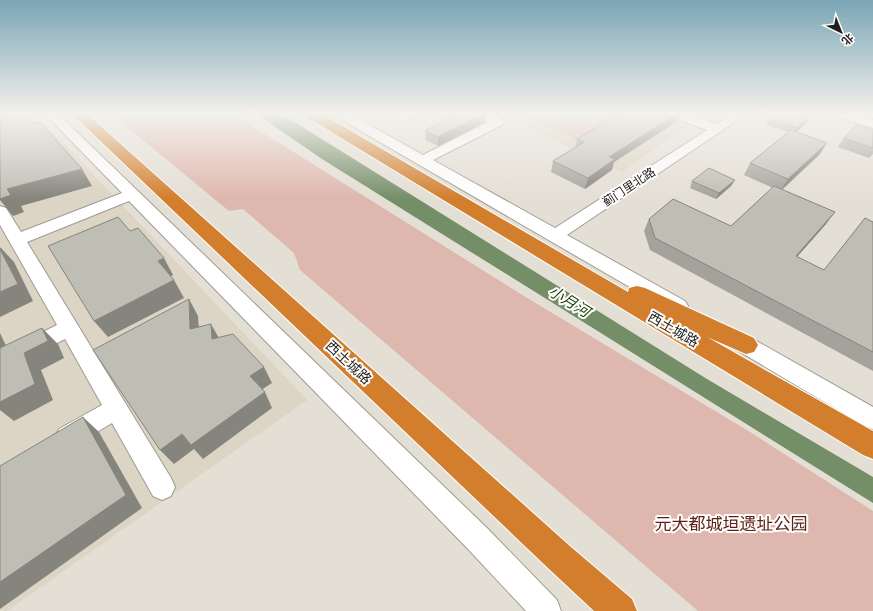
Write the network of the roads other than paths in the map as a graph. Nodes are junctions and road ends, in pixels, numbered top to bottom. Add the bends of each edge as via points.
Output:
1 (78, 142) edge
2 (109, 142) edge
3 (357, 142) edge
4 (390, 142) edge
5 (459, 142) edge
6 (698, 142) edge
7 (423, 160) junction
8 (131, 195) junction
9 (0, 211) edge
10 (556, 235) junction
11 (514, 236) junction
12 (17, 240) junction
13 (69, 328) junction
14 (746, 345) junction
15 (0, 363) edge
16 (116, 408) junction
17 (873, 419) edge
18 (873, 446) edge
19 (48, 449) edge
20 (162, 487) dead end
21 (560, 558) junction
22 (546, 611) edge
23 (608, 611) edge
24 (620, 611) edge

1 - 8 street
2 - 21 highway, 西土城路
3 - 11 highway, 西土城路
4 - 7 street, 西土城路
5 - 7 street
6 - 10 street, 蓟门里北路
7 - 10 street, 西土城路
8 - 12 street
8 - 22 street via 478,539
9 - 12 street
10 - 14 street, 西土城路
11 - 14 highway
11 - 18 highway, 西土城路
12 - 13 street
13 - 15 street
13 - 16 street via 96,358
14 - 17 street, 西土城路
16 - 19 street
16 - 20 street
21 - 23 highway
21 - 24 highway, 西土城路

